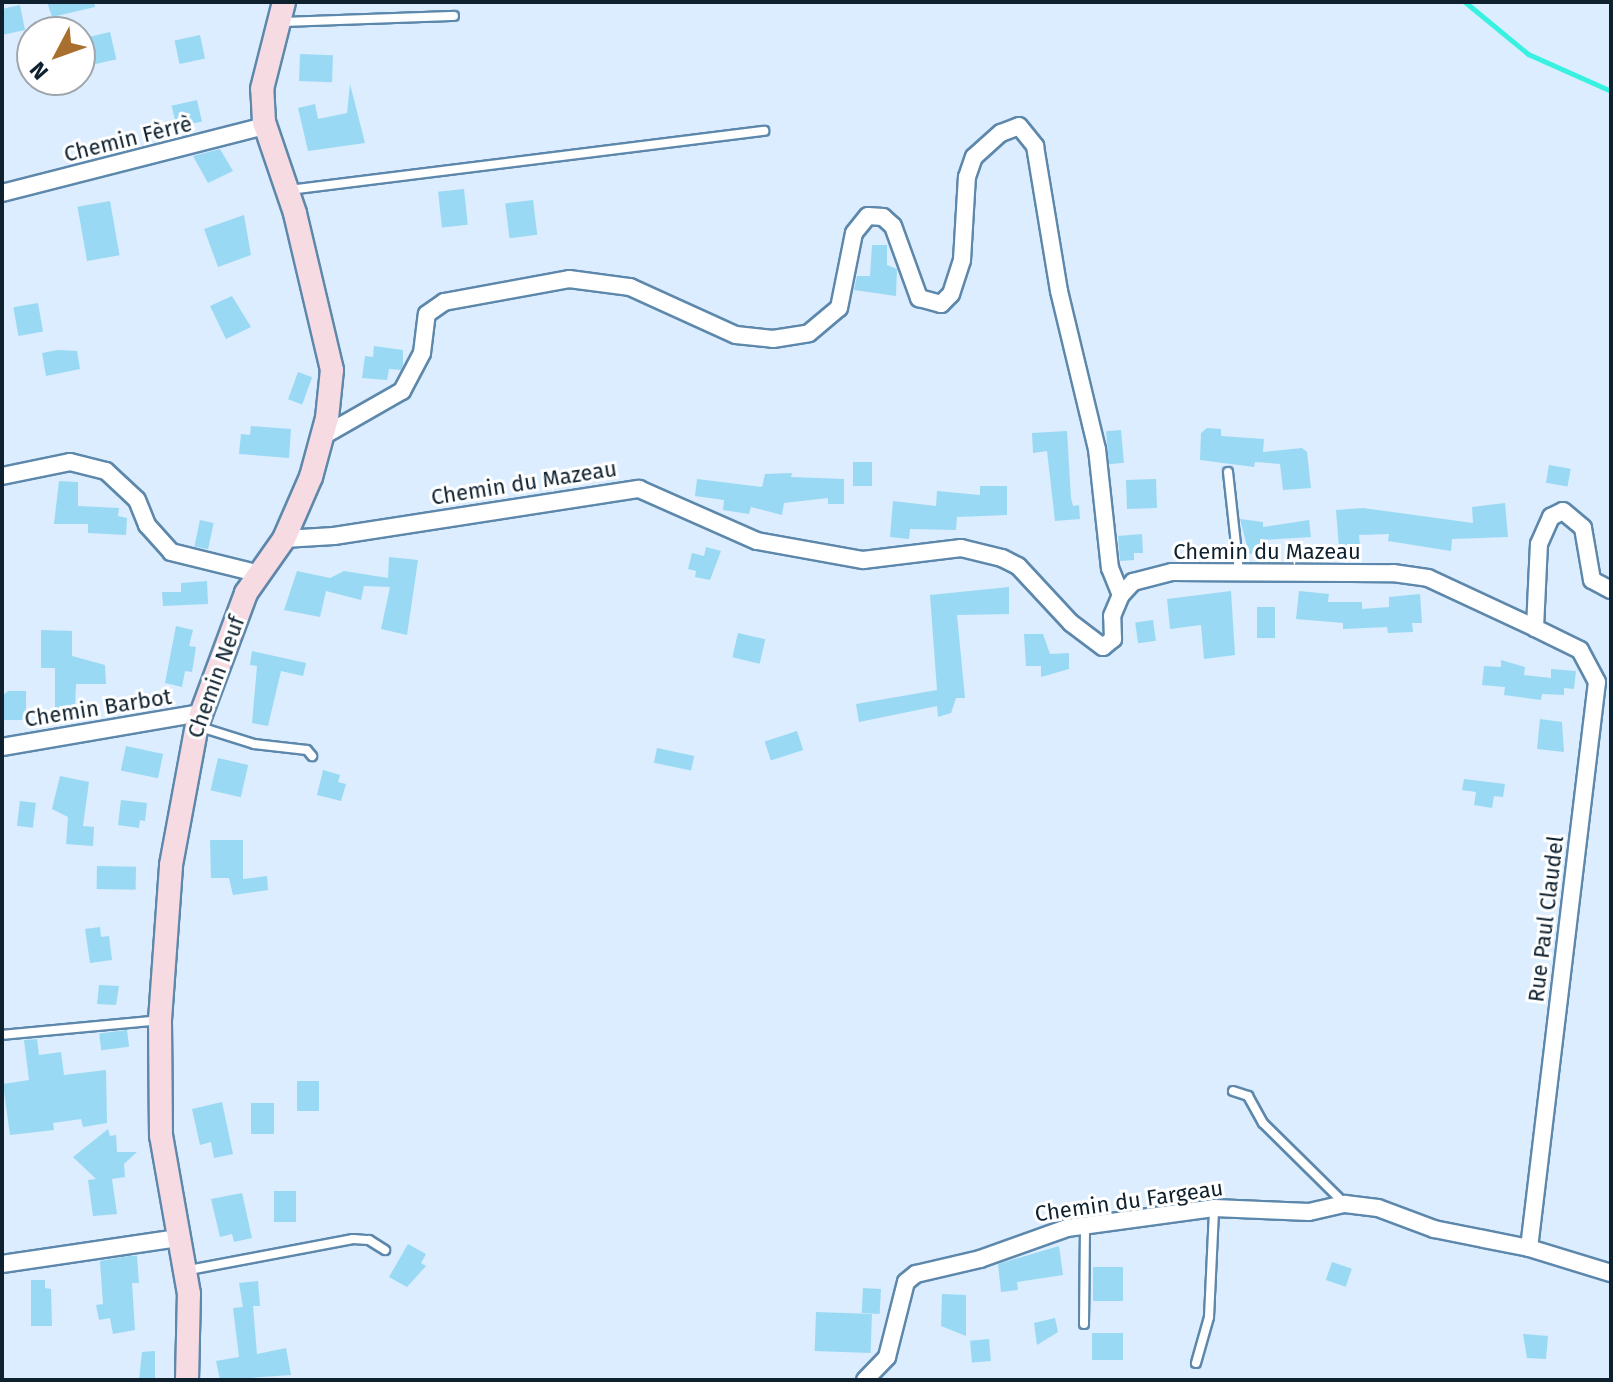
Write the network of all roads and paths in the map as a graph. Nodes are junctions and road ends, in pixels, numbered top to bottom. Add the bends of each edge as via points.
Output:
1 (282, 12) edge
2 (454, 16) dead end
3 (265, 126) junction
4 (764, 131) dead end
5 (287, 190) junction
6 (2, 193) edge
7 (323, 436) junction
8 (1228, 472) dead end
9 (2, 476) edge
10 (284, 539) junction
11 (1239, 571) junction
12 (260, 574) junction
13 (1611, 590) edge
14 (1121, 595) junction
15 (1535, 628) junction
16 (199, 719) junction
17 (2, 747) edge
18 (312, 756) dead end
19 (160, 1020) junction
20 (2, 1035) edge
21 (1233, 1091) dead end
22 (1345, 1204) junction
23 (1214, 1208) junction
24 (1085, 1227) junction
25 (178, 1238) junction
26 (1529, 1248) junction
27 (385, 1250) dead end
28 (2, 1264) edge
29 (186, 1271) junction
30 (1611, 1273) edge
31 (1084, 1324) dead end
32 (1196, 1363) dead end
33 (187, 1380) edge
34 (865, 1380) edge

1 - 2 lane
1 - 3 main road, Chemin Neuf via 262,89
3 - 5 main road, Chemin Neuf
3 - 6 street, Chemin Fèrrè
4 - 5 lane
5 - 7 main road, Chemin Neuf via 332,370
7 - 10 main road, Chemin Neuf
7 - 14 street via 402,391 422,353 427,314 444,302 569,279 630,287 736,335 773,339 809,333 839,308 854,233 868,216 883,217 893,226 919,298 941,304 951,294 962,260 967,177 974,157 1001,133 1019,126 1035,146 1059,291 1097,449 1110,568
8 - 11 lane
9 - 12 street via 70,462 106,471 124,484 147,525 171,552
10 - 12 main road, Chemin Neuf
10 - 14 street, Chemin du Mazeau via 334,536 639,489 757,541 863,560 961,548 1002,558 1018,566 1071,623 1103,647 1113,639 1112,616
11 - 14 street, Chemin du Mazeau via 1152,575
11 - 15 street, Chemin du Mazeau via 1428,578
12 - 16 main road, Chemin Neuf via 246,593
13 - 15 street via 1589,576 1579,522 1568,513 1557,513 1539,544
15 - 26 street, Rue Paul Claudel via 1580,650 1597,682
16 - 17 street, Chemin Barbot
16 - 18 lane via 254,744 307,750
16 - 19 main road, Chemin Neuf via 171,865
19 - 20 lane
19 - 25 main road, Chemin Neuf via 162,1161
21 - 22 lane via 1248,1096 1263,1123
22 - 23 street, Chemin du Fargeau via 1309,1212
22 - 26 street, Chemin du Fargeau
23 - 24 street, Chemin du Fargeau
23 - 32 lane via 1209,1317
24 - 31 lane
24 - 34 street, Chemin du Fargeau via 1037,1235 980,1259 916,1274 906,1282 887,1357
25 - 28 street
25 - 29 main road, Chemin Neuf
26 - 30 street, Chemin du Fargeau
27 - 29 lane via 369,1240 353,1239
29 - 33 main road, Chemin Neuf via 192,1316

